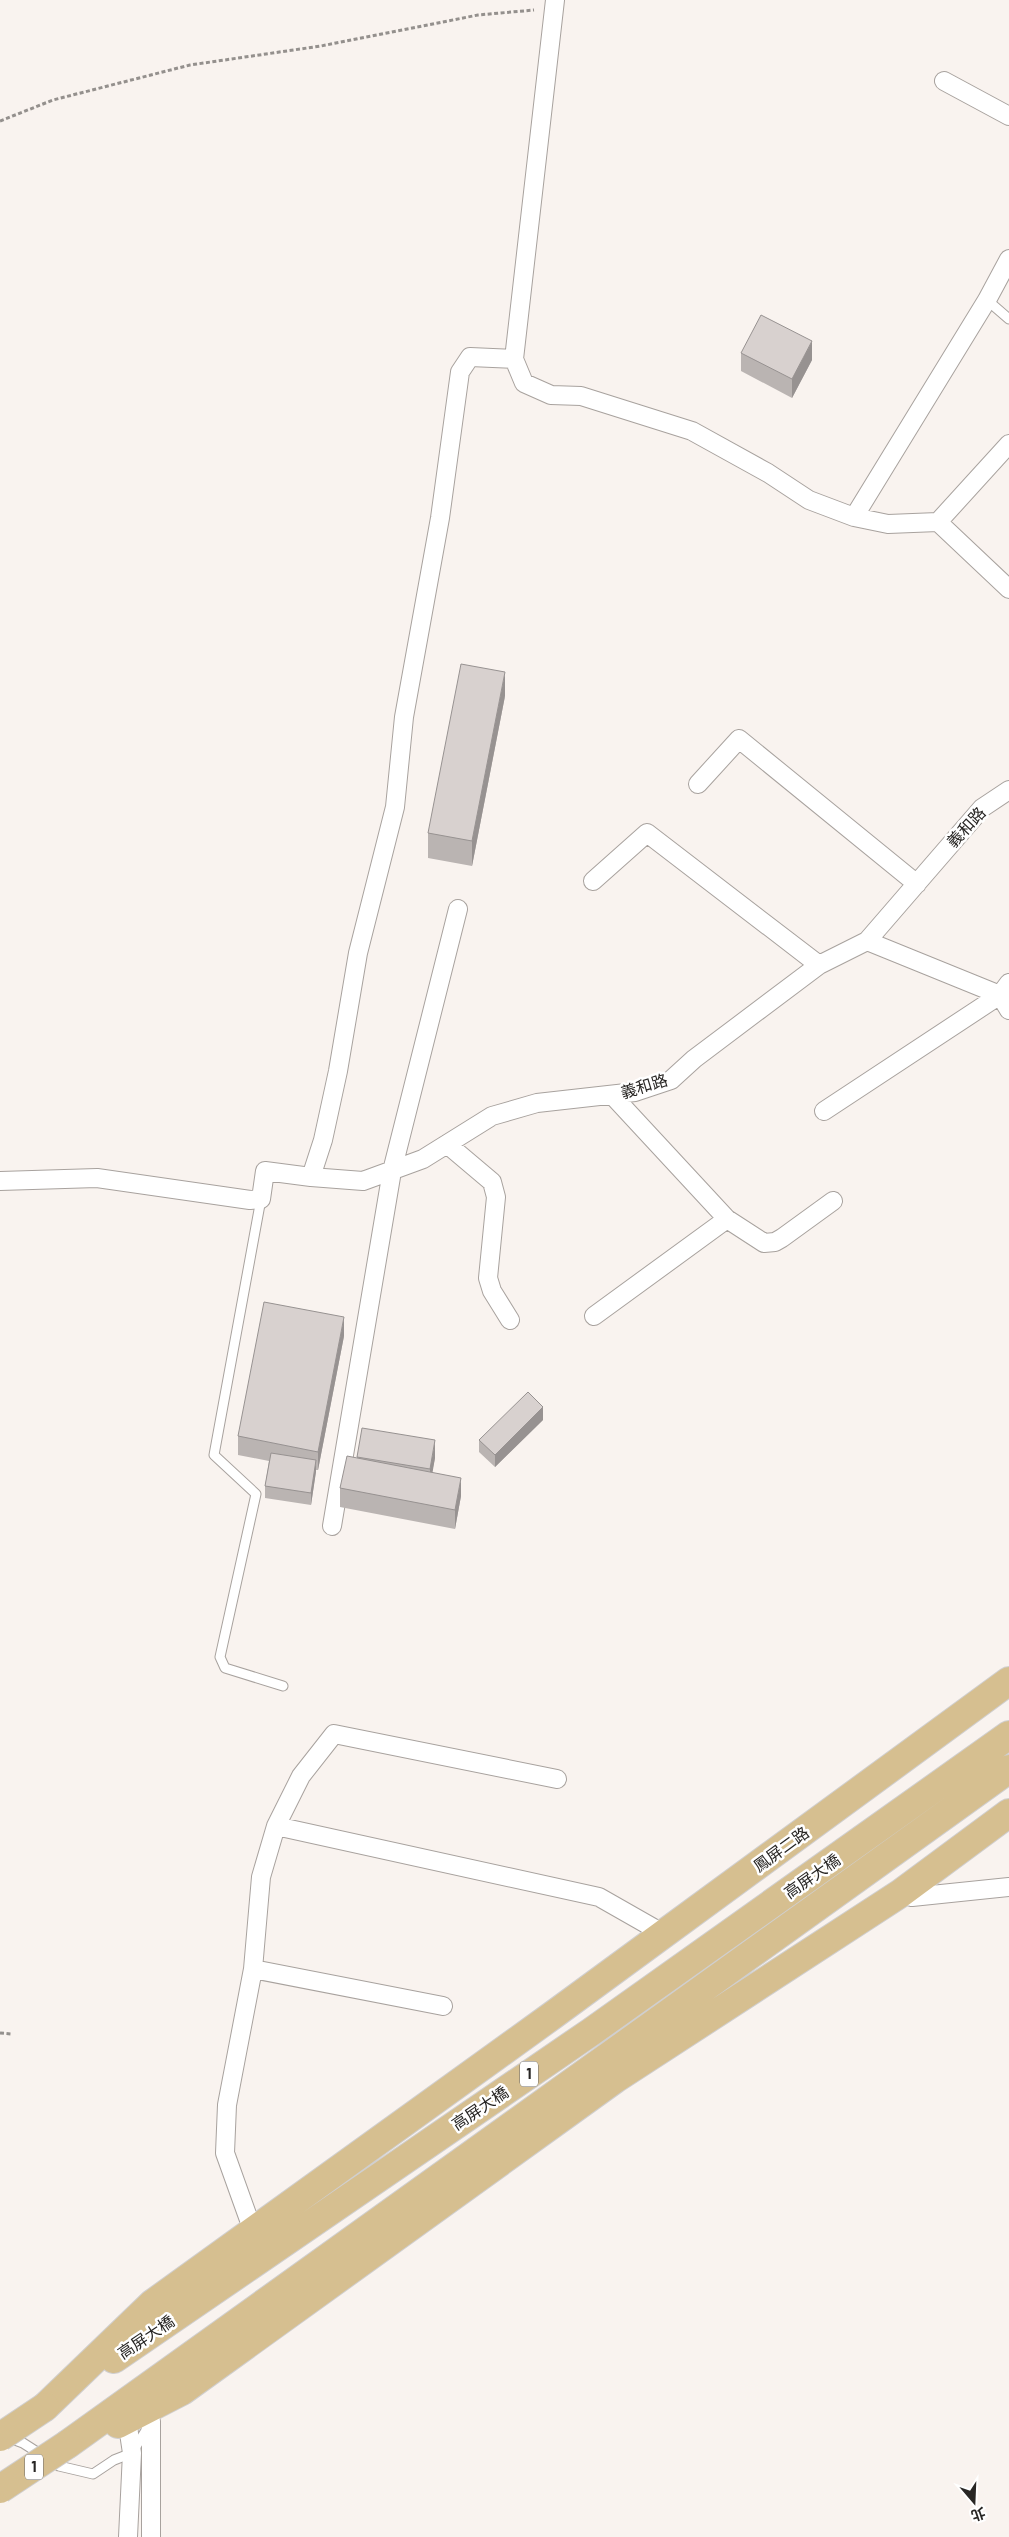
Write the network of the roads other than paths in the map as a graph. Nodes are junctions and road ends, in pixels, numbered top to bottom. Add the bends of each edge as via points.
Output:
1 (554, 4) edge
2 (944, 81) dead end
3 (1009, 116) edge
4 (1009, 259) edge
5 (987, 300) junction
6 (1009, 320) edge
7 (514, 359) junction
8 (1009, 444) edge
9 (854, 517) junction
10 (938, 522) junction
11 (1009, 589) edge
12 (698, 784) dead end
13 (1009, 790) edge
14 (593, 881) dead end
15 (917, 884) junction
16 (458, 909) dead end
17 (867, 941) junction
18 (819, 966) junction
19 (1006, 996) edge
20 (613, 1096) junction
21 (824, 1111) dead end
22 (447, 1144) junction
23 (392, 1171) junction
24 (311, 1177) junction
25 (0, 1181) edge
26 (261, 1199) junction
27 (833, 1201) dead end
28 (727, 1219) junction
29 (594, 1316) dead end
30 (510, 1320) dead end
31 (332, 1526) dead end
32 (1009, 1681) edge
33 (284, 1686) dead end
34 (1009, 1736) edge
35 (1009, 1769) edge
36 (557, 1779) dead end
37 (1009, 1813) edge
38 (276, 1826) junction
39 (1009, 1887) edge
40 (901, 1893) junction
41 (664, 1934) junction
42 (253, 1969) junction
43 (443, 2006) dead end
44 (553, 2015) joint
45 (253, 2231) junction
46 (45, 2407) junction
47 (139, 2421) junction
48 (0, 2436) edge
49 (68, 2444) junction
50 (132, 2453) junction
51 (0, 2489) edge
52 (128, 2537) edge
53 (151, 2537) edge

1 - 7 street
2 - 3 street
4 - 5 street
5 - 6 lane
5 - 9 street
7 - 9 street via 524,383 551,395 581,396 692,431 809,500
7 - 24 street via 470,357 460,372 440,518 404,717 395,807 358,953 335,1086
8 - 10 street
9 - 10 street via 888,524
10 - 11 street
12 - 15 street via 738,739
13 - 15 street, 義和路 via 982,808
14 - 18 street via 647,833
15 - 17 street, 義和路
16 - 23 street
17 - 18 street, 義和路
17 - 19 street
18 - 20 street, 義和路 via 694,1059 671,1080
19 - 21 street
20 - 22 street, 義和路 via 537,1103 492,1116
20 - 28 street
22 - 23 street, 義和路 via 423,1159
22 - 30 street via 492,1182 496,1197 488,1278
23 - 24 street, 義和路 via 363,1181
23 - 31 street
24 - 26 street, 義和路 via 265,1171
25 - 26 street via 97,1178
26 - 33 lane via 214,1455 256,1494 220,1657 225,1668
27 - 28 street via 775,1242 764,1243
28 - 29 street
32 - 41 main road, 鳳屏二路 / 1
34 - 46 main road, 高屏大橋 / 1 via 599,2027
35 - 49 main road, 高屏大橋 / 1
36 - 38 street via 334,1734 301,1776
37 - 40 main road, 1
38 - 41 street via 600,1897
38 - 42 street via 261,1877
39 - 40 street via 912,1897
40 - 47 main road, 高屏大橋 / 1 via 615,2079
41 - 44 main road, 鳳屏二路 / 1
42 - 43 street
42 - 45 street via 227,2105 224,2153
44 - 45 main road, 高屏大橋 / 1
45 - 46 main road, 高屏大橋 / 1 via 152,2304
46 - 48 main road, 高屏大橋 / 1, bridge
47 - 49 main road, 高屏大橋 / 1
47 - 50 street
47 - 50 lane
47 - 53 street
48 - 50 lane via 23,2443 59,2466 93,2474
49 - 51 main road, 高屏大橋 / 1, bridge
50 - 52 street

